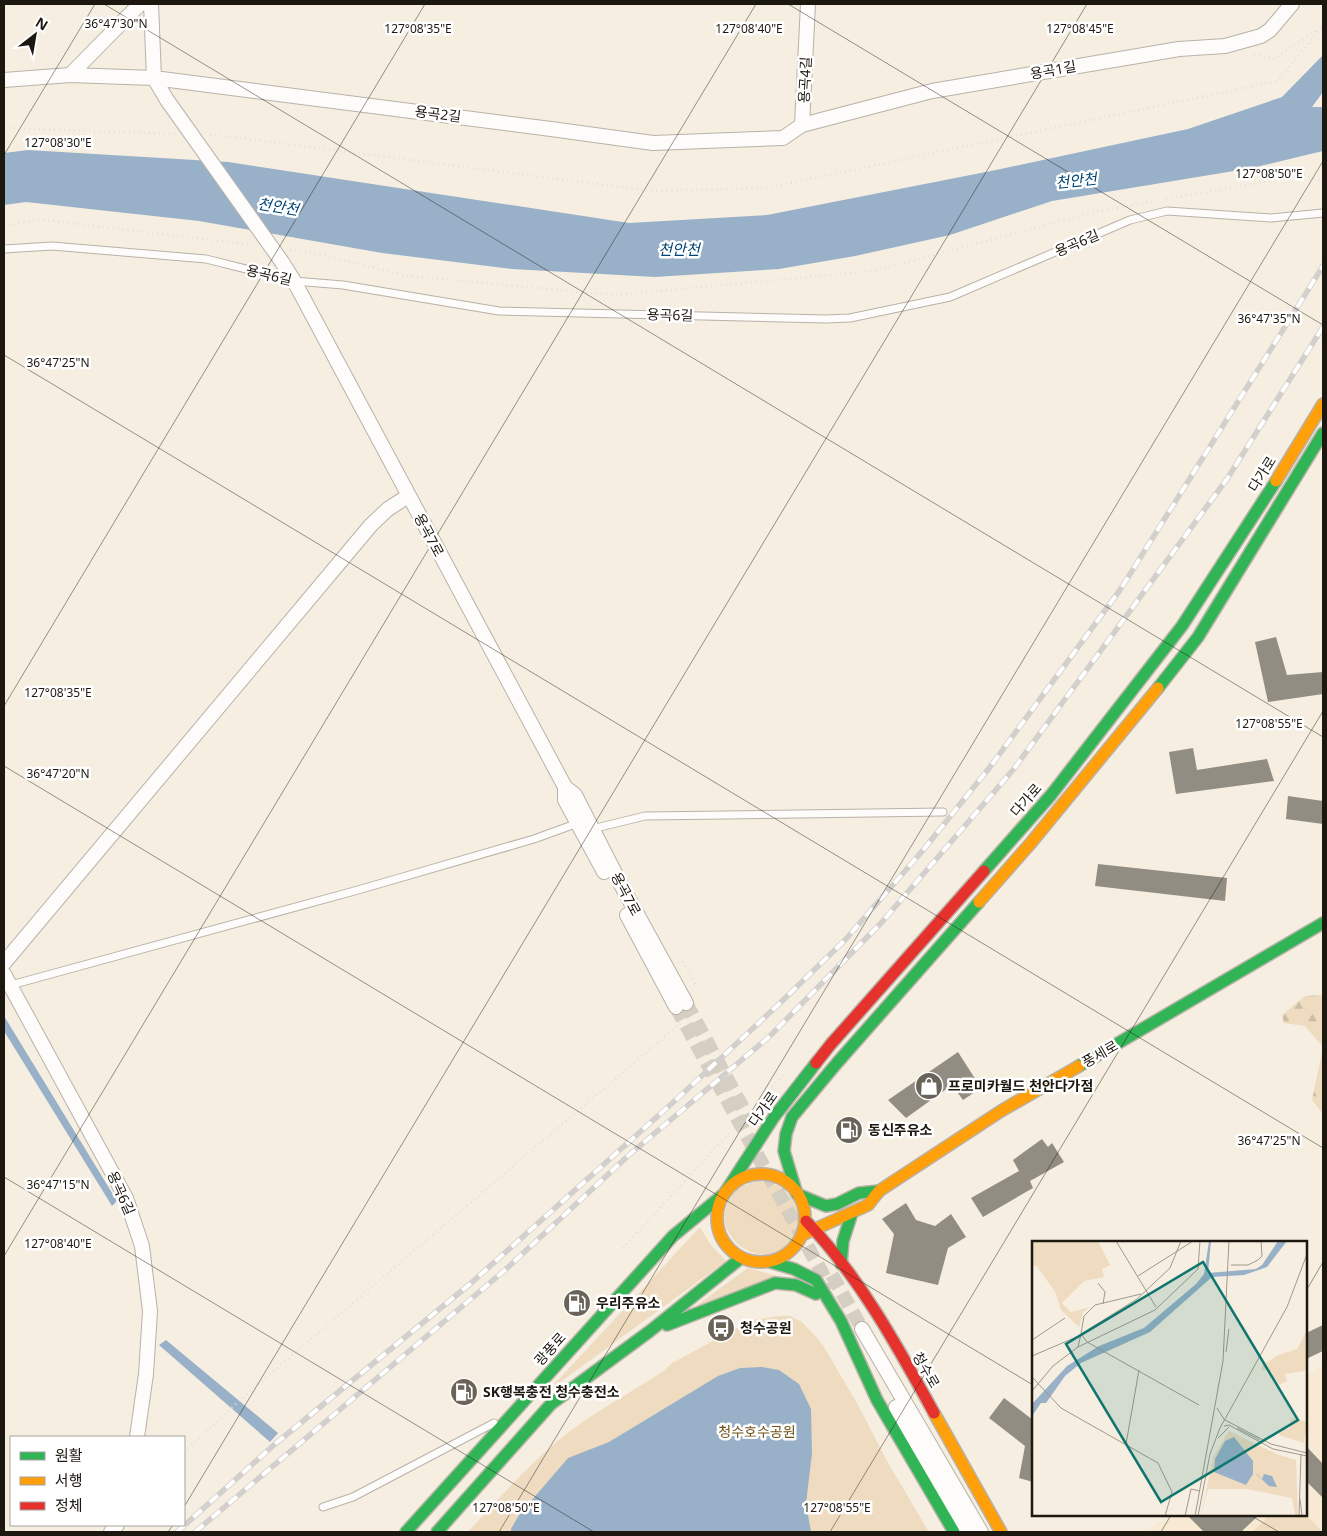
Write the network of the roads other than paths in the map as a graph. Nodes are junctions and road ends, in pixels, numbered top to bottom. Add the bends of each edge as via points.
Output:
1 (140, 4) edge
2 (151, 4) edge
3 (808, 4) edge
4 (1292, 4) edge
5 (70, 75) junction
6 (154, 78) junction
7 (4, 80) edge
8 (802, 126) junction
9 (1323, 213) edge
10 (4, 249) edge
11 (294, 281) junction
12 (1323, 404) edge
13 (1323, 433) edge
14 (408, 496) junction
15 (565, 787) junction
16 (943, 812) dead end
17 (578, 823) junction
18 (592, 829) junction
19 (1323, 923) edge
20 (4, 963) edge
21 (7, 979) edge
22 (774, 1117) junction
23 (879, 1191) junction
24 (724, 1194) junction
25 (797, 1194) junction
26 (852, 1213) junction
27 (805, 1221) junction
28 (814, 1229) junction
29 (802, 1235) junction
30 (673, 1236) junction
31 (740, 1258) junction
32 (770, 1262) junction
33 (841, 1264) junction
34 (874, 1309) junction
35 (841, 1320) junction
36 (650, 1331) junction
37 (512, 1414) junction
38 (137, 1436) edge
39 (323, 1506) dead end
40 (406, 1532) edge
41 (437, 1532) edge
42 (954, 1532) edge
43 (968, 1532) edge
44 (981, 1532) edge
45 (1001, 1532) edge

1 - 5 street
2 - 6 street
3 - 8 street, 용곡4길
4 - 8 street, 용곡1길 via 1270,30 1225,46 1179,49 932,91
5 - 6 street, 용곡2길
5 - 7 street, 용곡2길
6 - 8 street, 용곡2길 via 653,143 783,138
6 - 11 street, 용곡7로, bridge via 281,256
9 - 11 lane, 용곡6길 via 1271,218 1167,211 1130,220 950,297 850,318 499,311
10 - 11 lane, 용곡6길 via 52,246 206,259
11 - 14 street, 용곡7로
12 - 22 street, 다가로 via 1182,626 1051,795 831,1044
13 - 25 street, 다가로 via 1192,644 1030,844 792,1117 784,1151
14 - 15 street, 용곡7로
14 - 20 street via 388,508 371,525
15 - 17 street, 용곡7로 via 565,800
15 - 18 street, 용곡7로 via 575,796
16 - 18 lane via 645,816
17 - 18 street, 용곡7로 via 681,1005
17 - 21 lane via 367,888
19 - 23 street, 풍세로 via 1001,1111
21 - 38 street, 용곡6길 via 126,1198 142,1246 150,1311
22 - 24 street, 다가로
22 - 30 street
23 - 25 street, 풍세로 via 859,1193 826,1206
23 - 26 street, 풍세로 via 868,1205
24 - 25 street via 734,1183 761,1174 787,1183
24 - 30 street, 광풍로
24 - 31 street via 718,1207 720,1236 728,1249
25 - 27 street
26 - 28 street, 풍세로
26 - 33 street via 843,1241
27 - 28 street, 청수로
27 - 29 street
28 - 29 street, 풍세로
28 - 33 street, 청수로
29 - 32 street via 795,1247
30 - 37 street, 광풍로
31 - 32 street
31 - 36 street
32 - 35 street via 816,1280
33 - 34 street, 청수로
34 - 35 street via 848,1302 840,1309
34 - 45 street, 청수로
35 - 36 street via 817,1294 805,1287 775,1283
35 - 42 street via 877,1400
36 - 41 street via 551,1404
37 - 39 lane via 353,1497
37 - 40 street, 광풍로
43 - 44 street via 940,1486 858,1330

